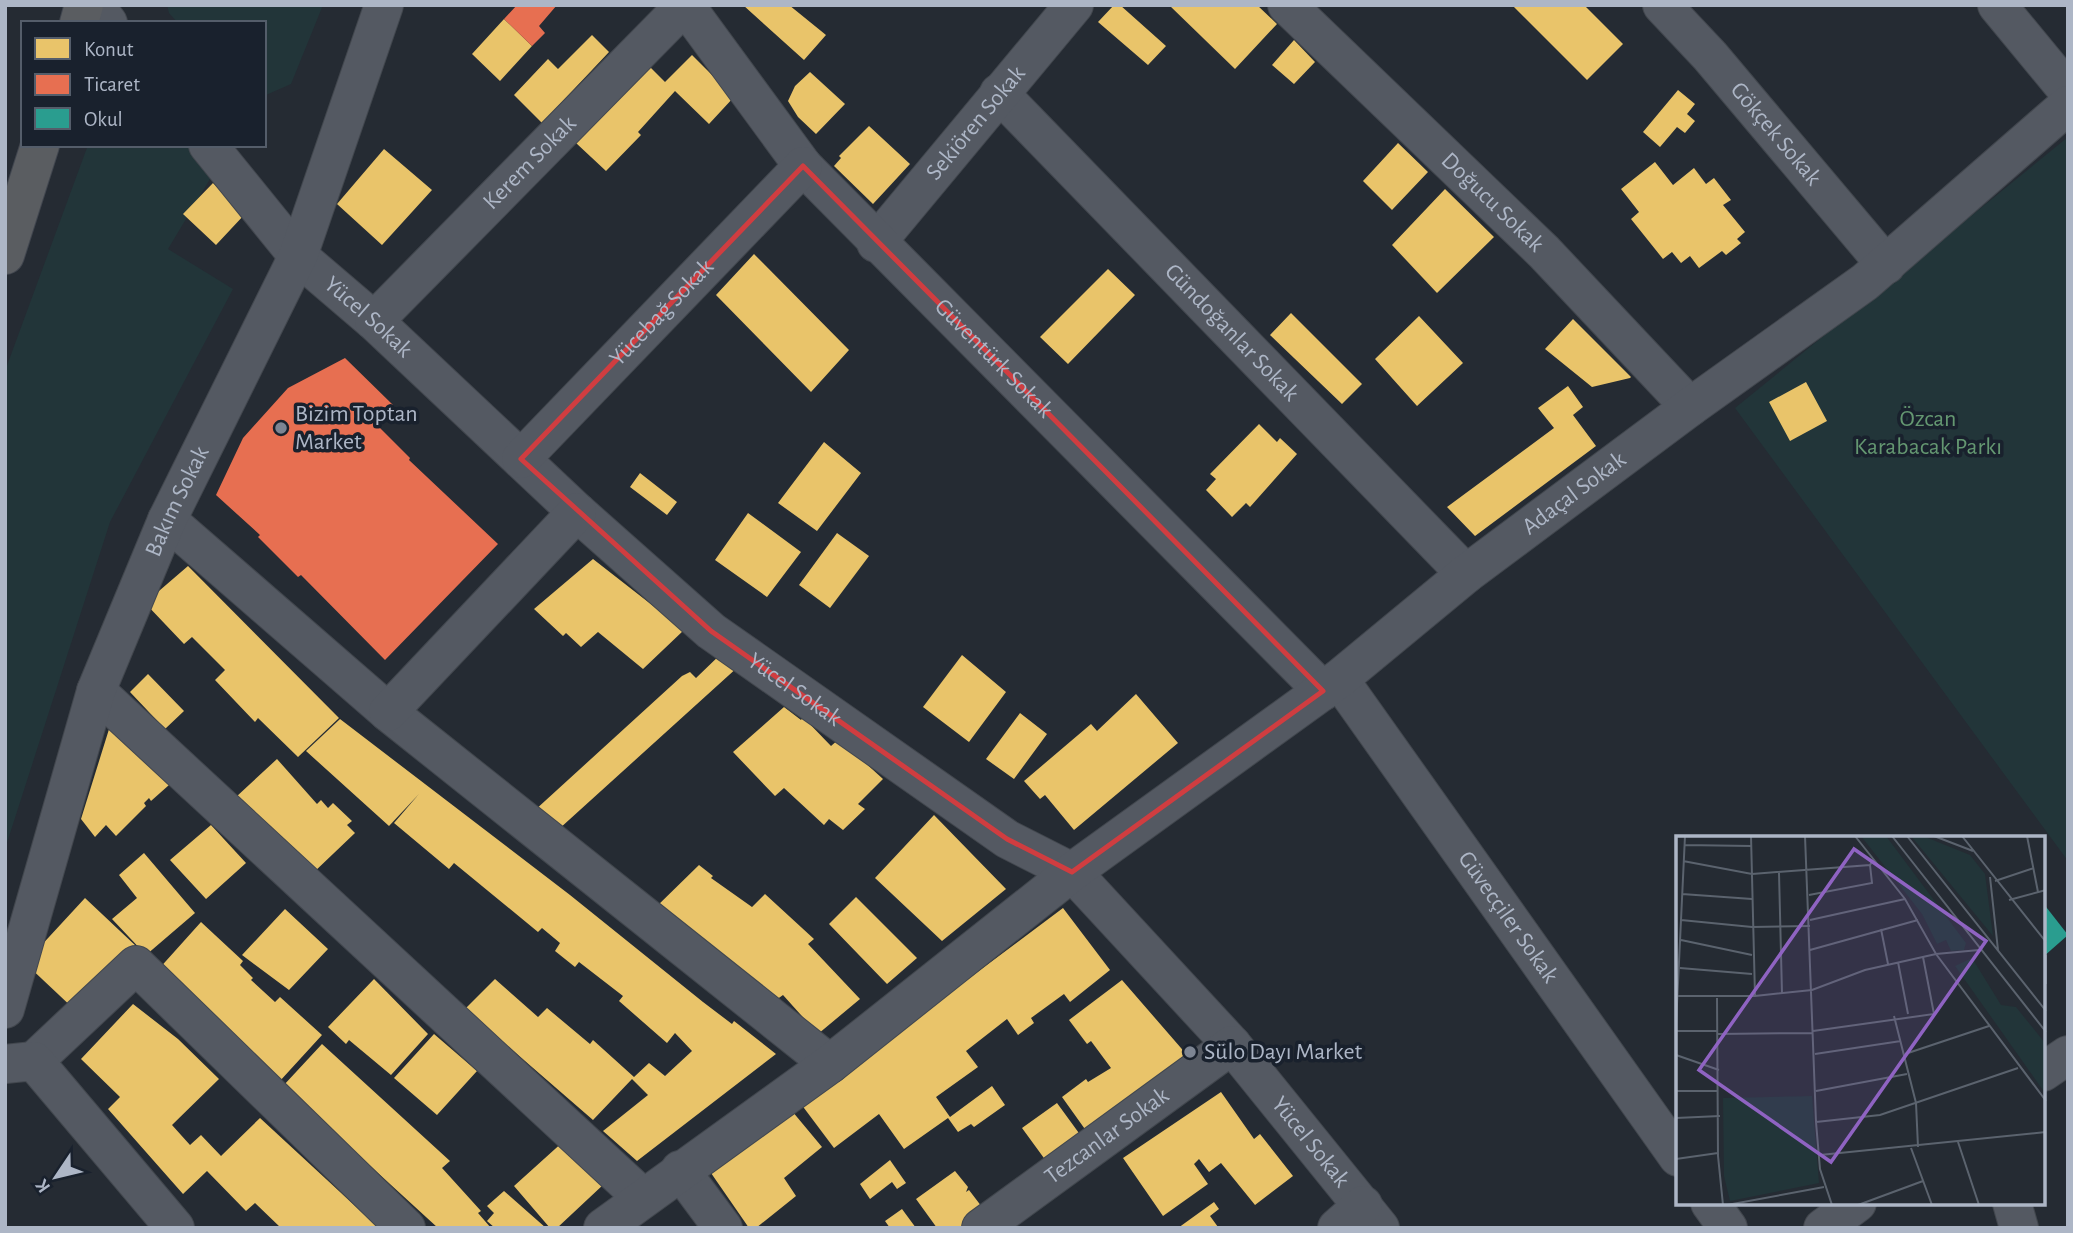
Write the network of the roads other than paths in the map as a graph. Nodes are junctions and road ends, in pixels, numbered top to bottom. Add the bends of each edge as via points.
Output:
1 (94, 5) edge
2 (384, 5) edge
3 (685, 5) edge
4 (1287, 5) edge
5 (1662, 5) edge
6 (1997, 5) edge
7 (1064, 8) edge
8 (106, 21) edge
9 (2068, 91) edge
10 (999, 93) junction
11 (2068, 105) edge
12 (39, 147) edge
13 (210, 147) edge
14 (803, 166) junction
15 (876, 243) junction
16 (5, 255) edge
17 (298, 256) junction
18 (1886, 265) junction
19 (374, 321) junction
20 (1690, 407) junction
21 (521, 459) junction
22 (578, 512) junction
23 (167, 520) junction
24 (1466, 574) junction
25 (1331, 685) junction
26 (96, 691) junction
27 (387, 712) junction
28 (1072, 873) junction
29 (5, 1009) edge
30 (1231, 1045) junction
31 (2068, 1055) edge
32 (20, 1063) edge
33 (830, 1064) junction
34 (2045, 1071) edge
35 (1676, 1154) edge
36 (680, 1170) junction
37 (642, 1197) junction
38 (1711, 1205) edge
39 (1854, 1205) edge
40 (2013, 1205) edge
41 (1360, 1220) edge
42 (175, 1228) edge
43 (406, 1228) edge
44 (603, 1228) edge
45 (723, 1228) edge
46 (981, 1228) edge
47 (1728, 1228) edge
48 (1823, 1228) edge
49 (2019, 1228) edge

1 - 8 street
2 - 17 street, Bakım Sokak
3 - 14 street, Güventürk Sokak
3 - 19 street, Kerem Sokak
4 - 20 street, Doğucu Sokak via 1544,252
5 - 18 street, Gökçek Sokak
6 - 9 street
7 - 10 street, Sekiören Sokak
10 - 15 street, Sekiören Sokak
10 - 24 street, Gündoğanlar Sokak
11 - 18 street, Adaçal Sokak
12 - 16 highway
13 - 17 street, Yücel Sokak
14 - 15 street, Güventürk Sokak
14 - 21 street, Yücebağ Sokak
15 - 25 street, Güventürk Sokak
17 - 19 street, Yücel Sokak
17 - 23 street, Bakım Sokak
18 - 20 street, Adaçal Sokak
19 - 21 street, Yücel Sokak
20 - 24 street, Adaçal Sokak
21 - 22 street, Yücel Sokak
22 - 27 street
22 - 28 street, Yücel Sokak via 711,631 1007,839
23 - 26 street, Bakım Sokak
23 - 27 street
24 - 25 street, Adaçal Sokak
25 - 28 street, Adaçal Sokak
25 - 35 street, Güvecçiler Sokak
26 - 29 street, Bakım Sokak
26 - 37 street
27 - 33 street
28 - 30 street, Yücel Sokak
28 - 33 street, Adaçal Sokak
30 - 41 street, Yücel Sokak
30 - 46 street, Tezcanlar Sokak
31 - 34 street
32 - 42 street
32 - 43 street via 135,965
33 - 36 street, Adaçal Sokak
36 - 37 street, Adaçal Sokak
36 - 45 street
37 - 44 street, Adaçal Sokak
38 - 47 street
39 - 48 street
40 - 49 street

